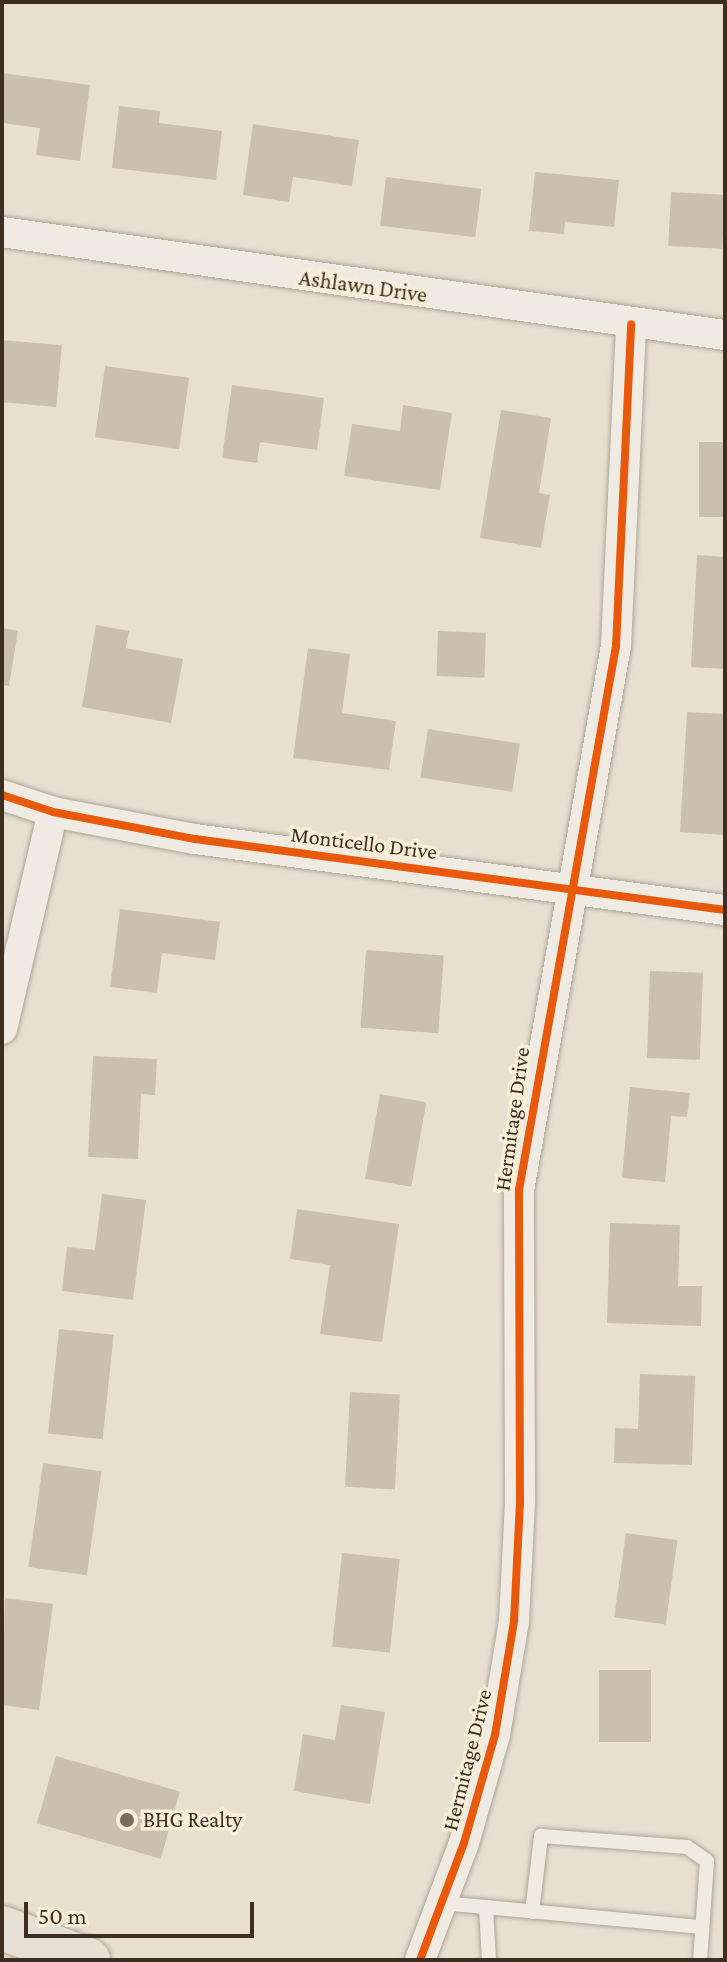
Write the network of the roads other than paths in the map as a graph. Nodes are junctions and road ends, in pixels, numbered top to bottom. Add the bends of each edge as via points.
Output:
1 (2, 232) edge
2 (631, 324) junction
3 (725, 335) edge
4 (2, 795) edge
5 (53, 812) junction
6 (573, 887) junction
7 (725, 910) edge
8 (2, 1029) edge
9 (442, 1903) junction
10 (486, 1907) junction
11 (532, 1912) junction
12 (702, 1927) junction
13 (2, 1928) edge
14 (60, 1955) edge
15 (420, 1960) edge
16 (489, 1960) edge
17 (700, 1960) edge

1 - 2 street, Ashlawn Drive
2 - 3 street, Ashlawn Drive
2 - 6 street, Hermitage Drive via 616,646
4 - 5 street, Monticello Drive
5 - 6 street, Monticello Drive via 195,839
5 - 8 street
6 - 7 street, Monticello Drive
6 - 9 street, Hermitage Drive via 519,1190 520,1501 514,1621 495,1735
9 - 10 lane
9 - 15 street, Hermitage Drive
10 - 11 lane
10 - 16 lane
11 - 12 lane
11 - 12 lane via 541,1836 687,1847 707,1861
12 - 17 lane
13 - 14 main road

